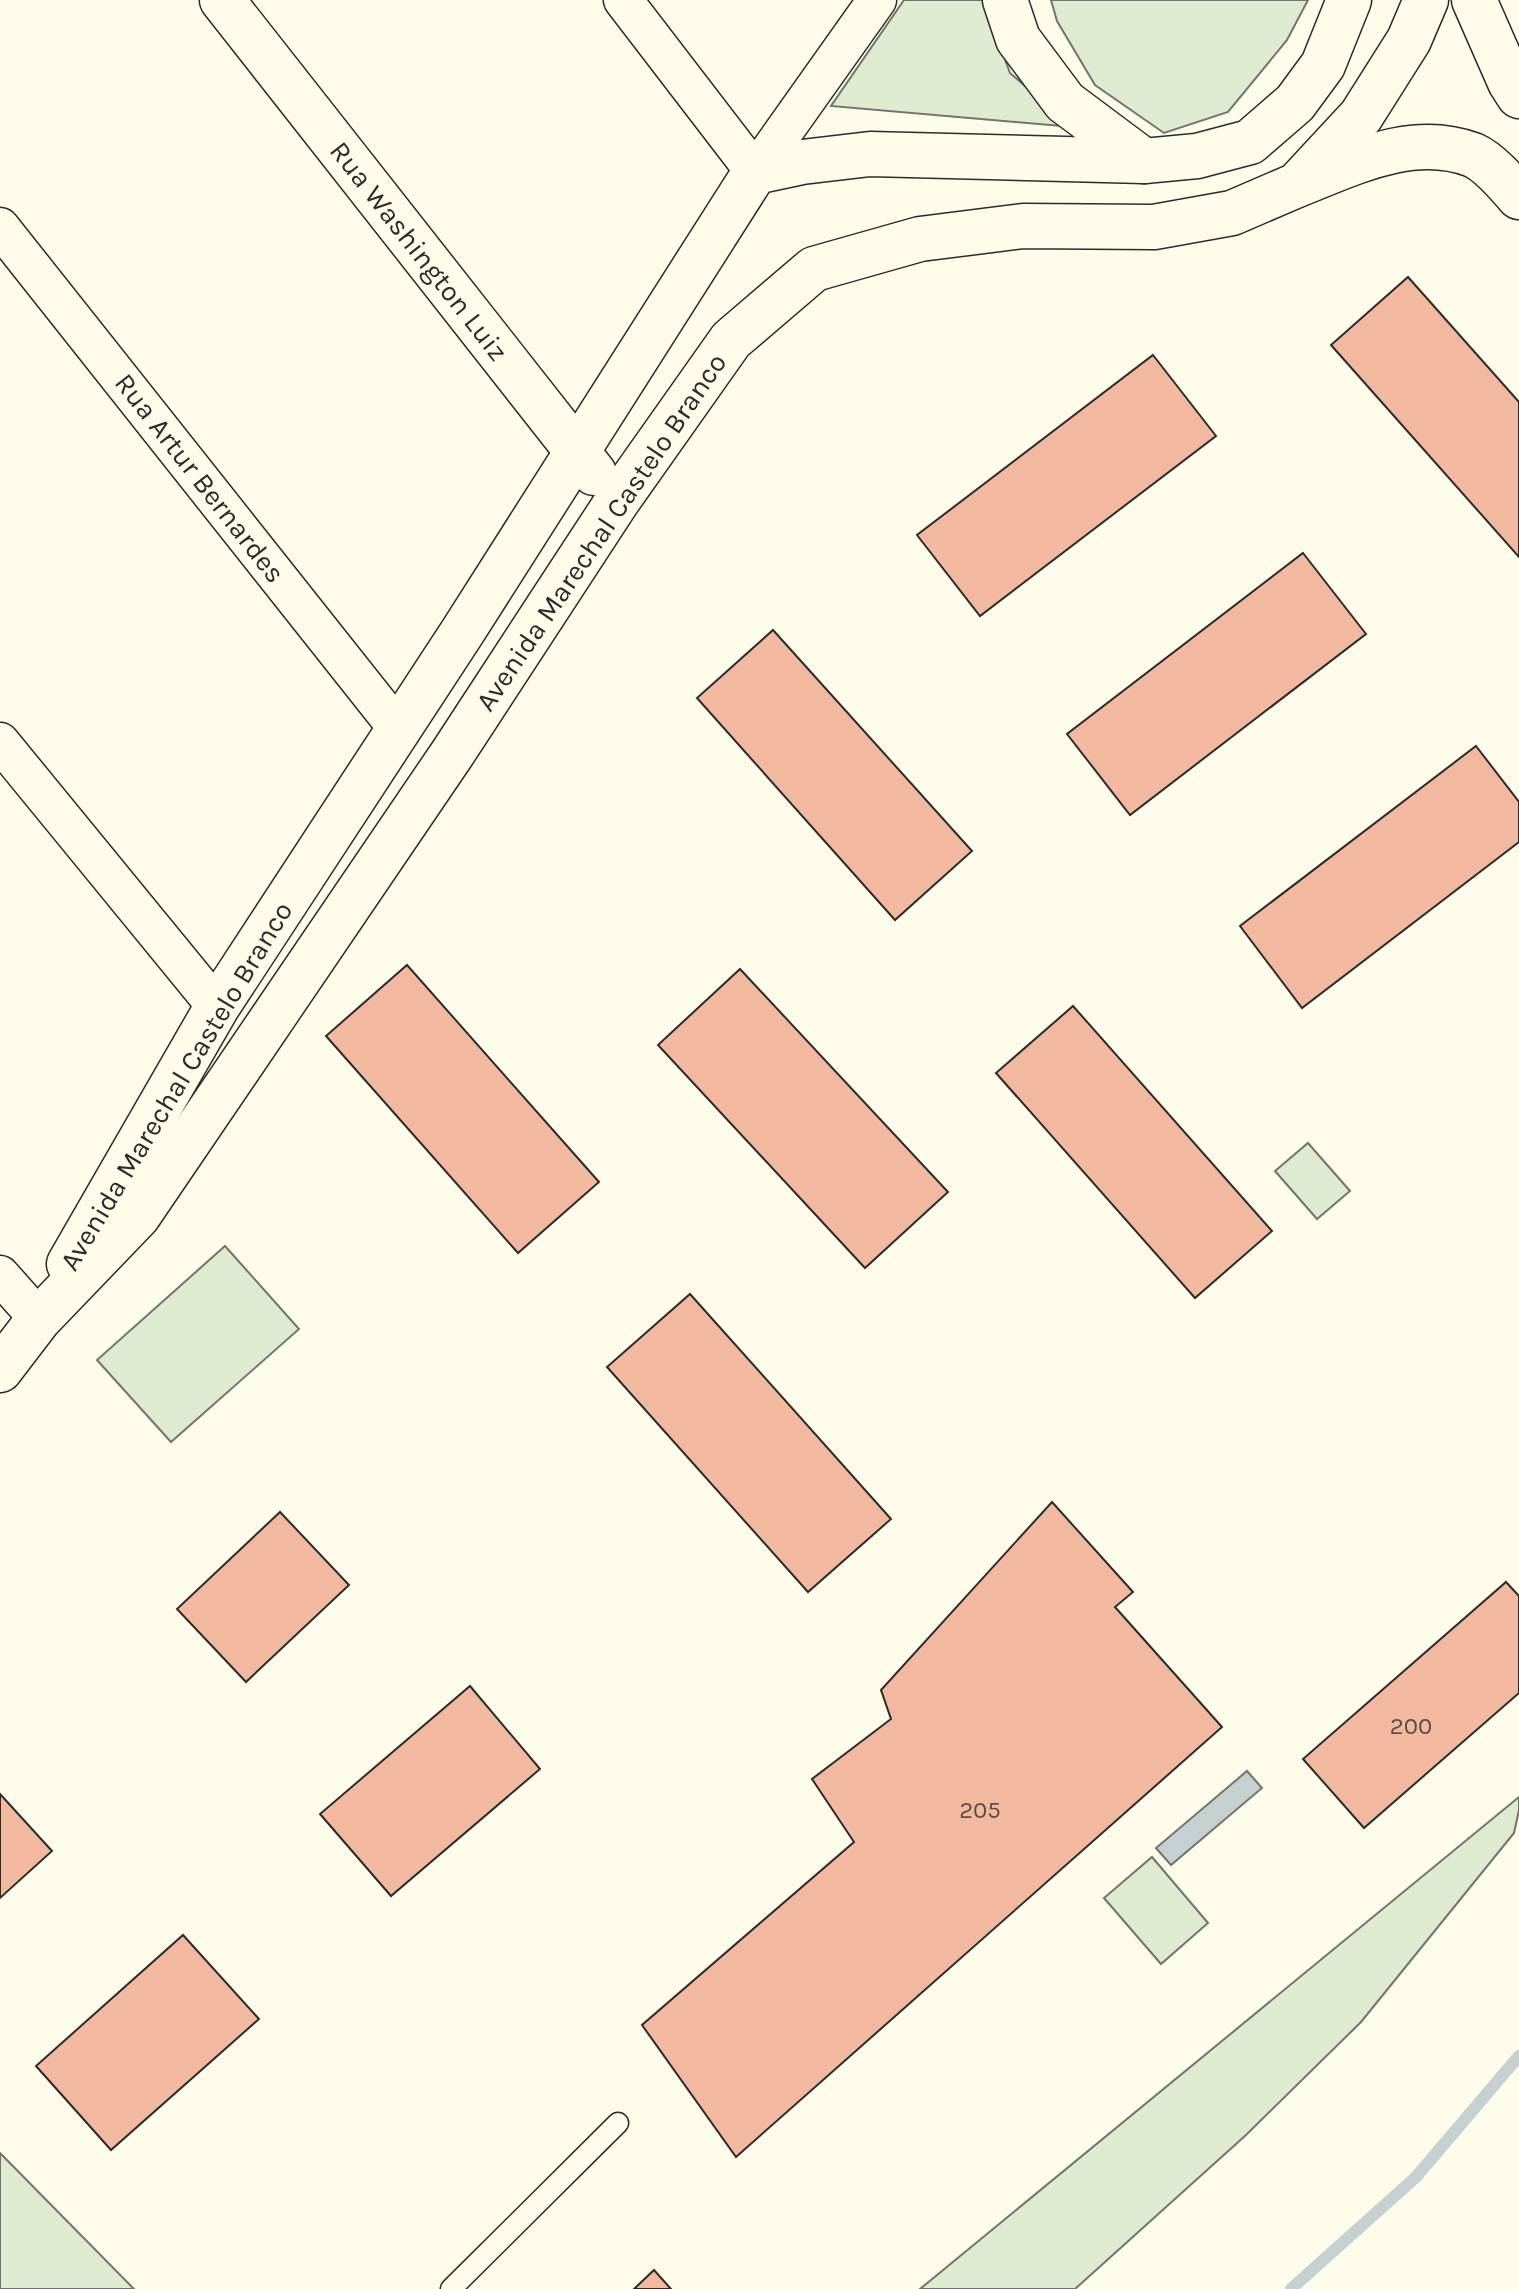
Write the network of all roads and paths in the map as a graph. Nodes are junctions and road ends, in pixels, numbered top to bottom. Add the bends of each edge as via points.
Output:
1 (222, 0) edge
2 (623, 0) edge
3 (877, 0) edge
4 (1005, 0) edge
5 (1349, 0) edge
6 (1426, 0) edge
7 (1474, 0) edge
8 (1519, 96) edge
9 (1144, 161) junction
10 (755, 172) junction
11 (1297, 185) junction
12 (1519, 197) edge
13 (0, 227) edge
14 (577, 454) junction
15 (618, 500) junction
16 (399, 730) junction
17 (0, 742) edge
18 (217, 1007) junction
19 (0, 1275) edge
20 (39, 1319) junction
21 (0, 1370) edge
22 (618, 2123) dead end
23 (451, 2289) edge

1 - 14 street, Rua Washington Luiz
2 - 10 street
3 - 10 street
4 - 9 street via 1018,39 1065,102
5 - 9 street via 1323,65 1295,103 1250,142 1197,156
6 - 11 street, Avenida Marechal Castelo Branco via 1409,40 1361,116
7 - 8 street
9 - 10 street via 870,154
10 - 14 street, Avenida Marechal Castelo Branco
11 - 12 street via 1394,150 1437,146 1475,156
11 - 15 street, Avenida Marechal Castelo Branco via 1232,213 1154,227 1023,226 964,233 920,239 814,269 731,340
13 - 16 street, Rua Artur Bernardes
14 - 15 street, Rua Washington Luiz
14 - 16 street, Avenida Marechal Castelo Branco
15 - 20 street, Avenida Marechal Castelo Branco via 138,1216
16 - 18 street, Avenida Marechal Castelo Branco
17 - 18 street
18 - 20 street, Avenida Marechal Castelo Branco
19 - 20 street
20 - 21 street, Avenida Marechal Castelo Branco
22 - 23 lane

